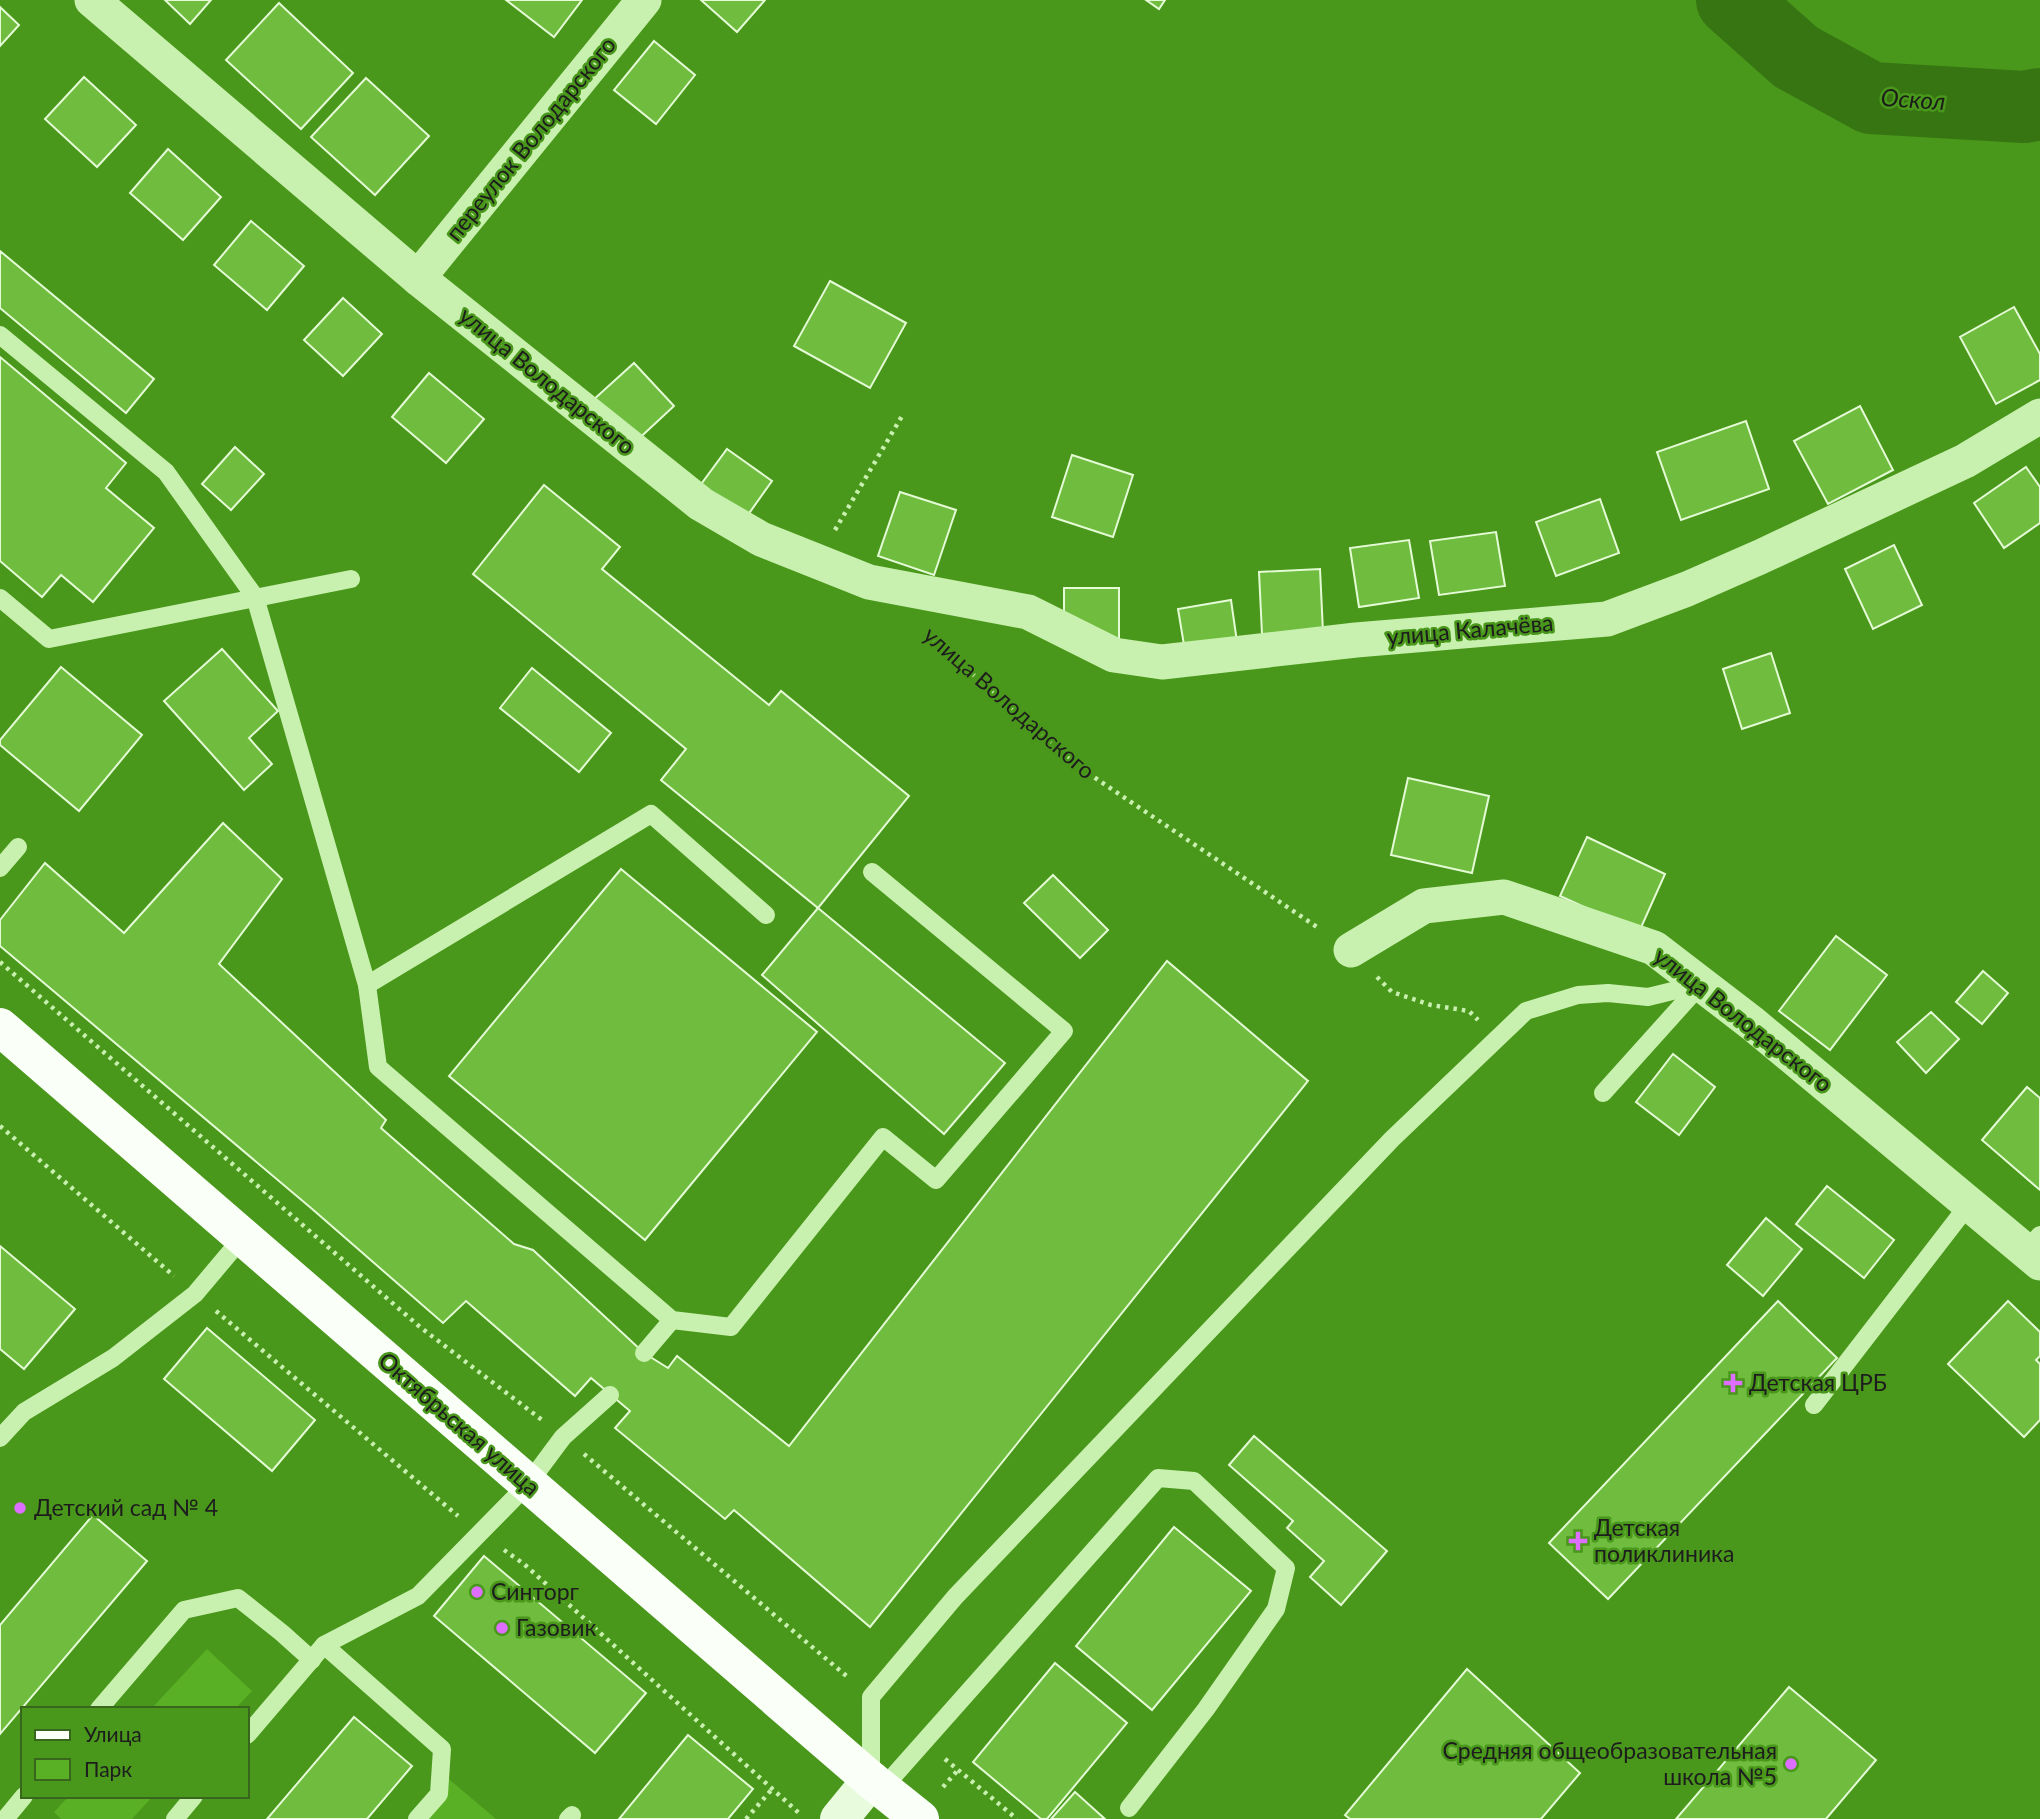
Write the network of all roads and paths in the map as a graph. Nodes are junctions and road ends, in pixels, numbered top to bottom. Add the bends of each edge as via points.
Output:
1 (92, 0) edge
2 (644, 0) edge
3 (418, 278) junction
4 (0, 335) edge
5 (902, 416) dead end
6 (2040, 416) edge
7 (817, 561) junction
8 (351, 579) dead end
9 (869, 582) joint
10 (255, 597) junction
11 (0, 598) edge
12 (921, 628) dead end
13 (18, 847) dead end
14 (0, 869) edge
15 (872, 872) dead end
16 (766, 915) dead end
17 (1350, 950) junction
18 (0, 962) edge
19 (1701, 984) junction
20 (367, 985) junction
21 (0, 1027) edge
22 (1481, 1054) junction
23 (1603, 1093) dead end
24 (0, 1126) edge
25 (1969, 1203) junction
26 (243, 1237) junction
27 (2035, 1250) edge
28 (195, 1294) junction
29 (672, 1320) junction
30 (644, 1353) dead end
31 (610, 1395) dead end
32 (1814, 1405) dead end
33 (563, 1437) junction
34 (0, 1438) edge
35 (528, 1484) junction
36 (480, 1534) junction
37 (324, 1645) junction
38 (312, 1660) junction
39 (871, 1697) junction
40 (101, 1707) edge
41 (248, 1734) edge
42 (924, 1741) junction
43 (877, 1784) junction
44 (773, 1788) junction
45 (22, 1798) edge
46 (192, 1798) edge
47 (1129, 1808) dead end
48 (5, 1819) edge
49 (175, 1819) edge
50 (418, 1819) edge
51 (746, 1819) edge
52 (806, 1819) edge
53 (839, 1819) edge
54 (920, 1819) edge
55 (1017, 1819) edge

1 - 3 street, улица Володарского
2 - 3 street, переулок Володарского
3 - 7 street, улица Володарского via 701,504 761,539
4 - 10 lane via 166,472
5 - 7 path
6 - 9 street, улица Калачёва via 1965,461 1772,552 1607,619 1162,662 1114,655 1028,612
7 - 9 street, улица Володарского
8 - 10 lane
10 - 11 lane via 49,639
10 - 20 lane
12 - 17 path, улица Володарского via 1076,765
13 - 14 lane
15 - 29 lane via 1064,1031 936,1180 883,1137 732,1327
16 - 20 lane via 651,814
17 - 19 street, улица Володарского via 1424,906 1504,897 1654,948
17 - 22 path via 1392,992 1469,1011 1484,1027
18 - 33 path via 419,1326
19 - 22 lane via 1648,997 1578,995 1526,1011
19 - 23 lane
19 - 25 street, улица Володарского
20 - 29 lane via 378,1067
21 - 26 main road, Октябрьская улица
22 - 39 lane via 1392,1139 954,1597
24 - 28 path
25 - 27 street, улица Володарского
25 - 32 lane
26 - 28 lane
26 - 35 main road, Октябрьская улица
28 - 34 lane via 113,1358 24,1412
28 - 36 path
29 - 30 lane
31 - 33 lane
33 - 35 lane
33 - 39 path
35 - 36 lane
35 - 43 main road, Октябрьская улица
36 - 37 lane via 418,1596
36 - 44 path via 524,1564
37 - 38 lane
37 - 50 lane via 442,1749 439,1794
38 - 40 lane via 238,1598 184,1610
38 - 41 lane
39 - 43 lane
42 - 43 lane
42 - 47 lane via 1158,1478 1194,1481 1286,1568 1276,1609
42 - 55 path
43 - 53 main road
43 - 54 main road, Октябрьская улица
44 - 51 path
44 - 52 path
45 - 48 lane
46 - 49 lane

